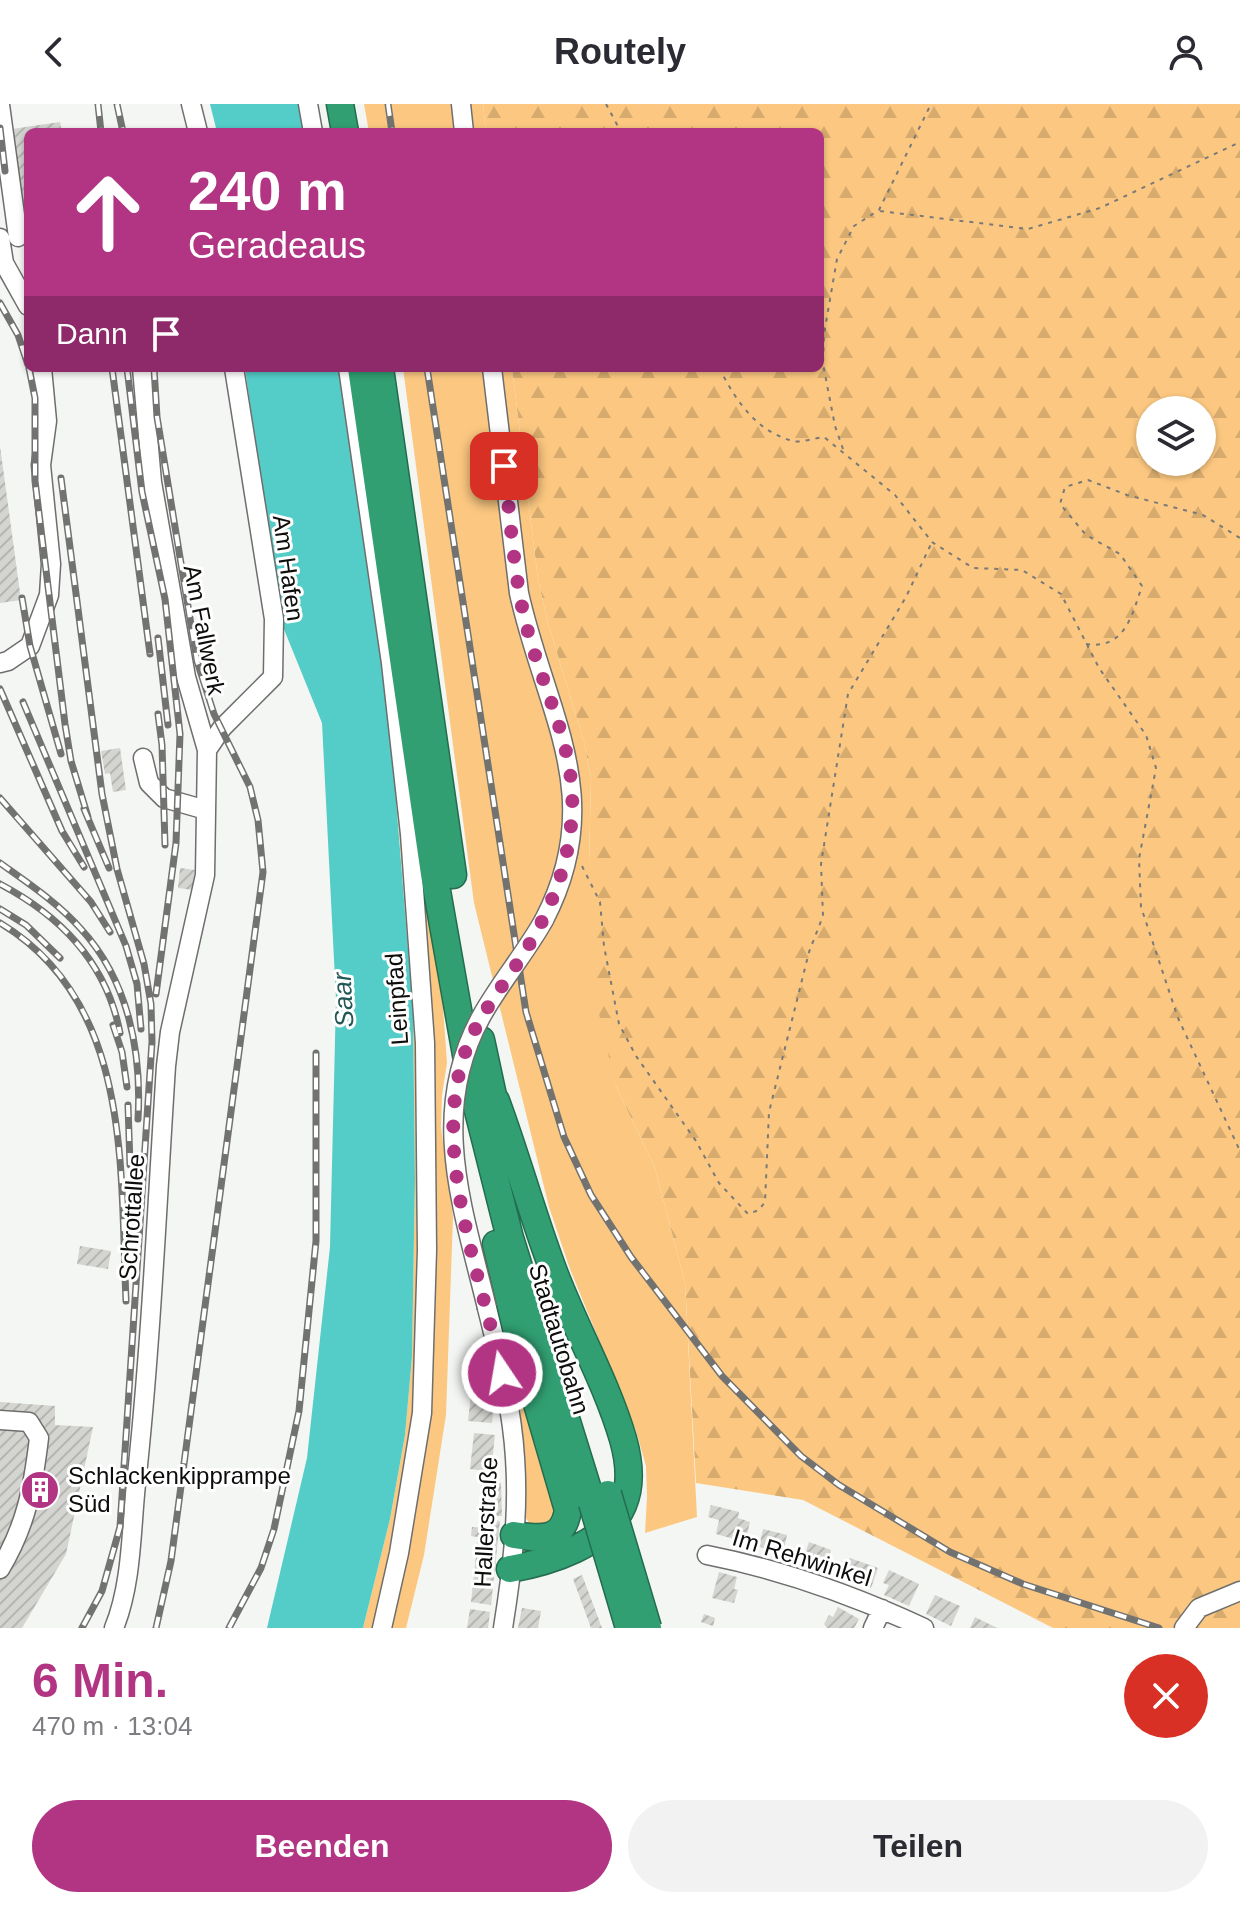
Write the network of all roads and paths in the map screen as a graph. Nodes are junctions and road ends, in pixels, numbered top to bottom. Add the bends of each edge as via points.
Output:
1 (191, 104) edge
2 (308, 104) edge
3 (322, 104) edge
4 (340, 104) edge
5 (461, 104) edge
6 (606, 104) edge
7 (931, 104) edge
8 (0, 105) edge
9 (197, 128) edge
10 (312, 128) edge
11 (325, 128) edge
12 (344, 128) edge
13 (464, 128) edge
14 (619, 128) edge
15 (1240, 142) edge
16 (879, 210) junction
17 (12, 238) edge
18 (24, 299) edge
19 (824, 334) edge
20 (824, 369) edge
21 (42, 372) edge
22 (142, 372) edge
23 (235, 372) edge
24 (349, 372) edge
25 (362, 372) edge
26 (381, 372) edge
27 (492, 372) edge
28 (721, 372) edge
29 (844, 451) junction
30 (1240, 538) edge
31 (932, 542) junction
32 (1085, 644) junction
33 (0, 663) edge
34 (207, 750) junction
35 (143, 758) dead end
36 (206, 810) junction
37 (568, 850) junction
38 (459, 961) junction
39 (482, 1086) junction
40 (1240, 1151) edge
41 (0, 1420) edge
42 (600, 1497) junction
43 (514, 1535) junction
44 (707, 1555) dead end
45 (0, 1569) edge
46 (510, 1569) junction
47 (1240, 1591) edge
48 (882, 1609) junction
49 (114, 1628) edge
50 (382, 1628) edge
51 (503, 1628) edge
52 (629, 1628) edge
53 (648, 1628) edge
54 (873, 1628) edge
55 (924, 1628) edge
56 (1184, 1628) edge

1 - 9 street
2 - 10 street
3 - 11 highway
4 - 12 highway
5 - 13 street
6 - 14 path
7 - 16 path
8 - 17 street
15 - 16 path via 1100,208 1028,229
16 - 19 path via 854,226 837,259
17 - 18 street via 4,263
20 - 29 path
21 - 33 street via 47,421 41,465 49,595 30,646
22 - 34 street, Am Fallwerk via 152,482 186,677
23 - 34 street, Am Hafen via 274,619 273,677
24 - 50 street, Leinpfad via 391,663 425,1043 422,1413
25 - 38 highway via 434,874
26 - 38 highway via 452,872
27 - 37 street, Hallerstraße via 519,593 567,754 572,812
28 - 29 path via 737,402 760,425 795,442 824,437
29 - 31 path via 895,495
30 - 32 path via 1203,515 1088,480 1065,487 1060,504 1086,535 1120,554 1142,586 1127,628 1108,642
31 - 32 path via 973,568 1022,570 1061,594
31 - 37 path via 848,694 821,864 823,916 769,1112 765,1202 759,1210 748,1214 719,1183 619,1024 600,902 587,873
32 - 40 path via 1146,735 1156,768 1139,859 1141,907 1178,1018
34 - 36 street, Am Fallwerk
35 - 36 street via 149,783 164,798
36 - 49 street, Schrottallee via 205,875 166,1066 143,1421 126,1578
37 - 43 street, Hallerstraße, bridge via 544,920 482,1016 457,1077 452,1106 460,1198 511,1414
38 - 39 highway
38 - 39 highway, Stadtautobahn via 482,1046
39 - 42 highway, Stadtautobahn
39 - 43 highway via 483,1172 505,1290 568,1510 559,1533
39 - 46 highway via 623,1439 629,1478 623,1506 597,1537
41 - 45 street via 29,1422 39,1438 28,1510
42 - 52 highway, bridge
42 - 53 highway, Stadtautobahn, bridge
43 - 46 street, Hallerstraße
44 - 48 street, Im Rehwinkel via 807,1580
46 - 51 street, Hallerstraße
47 - 56 street via 1199,1608
48 - 54 street, Im Rehwinkel
48 - 55 street, Im Rehwinkel

